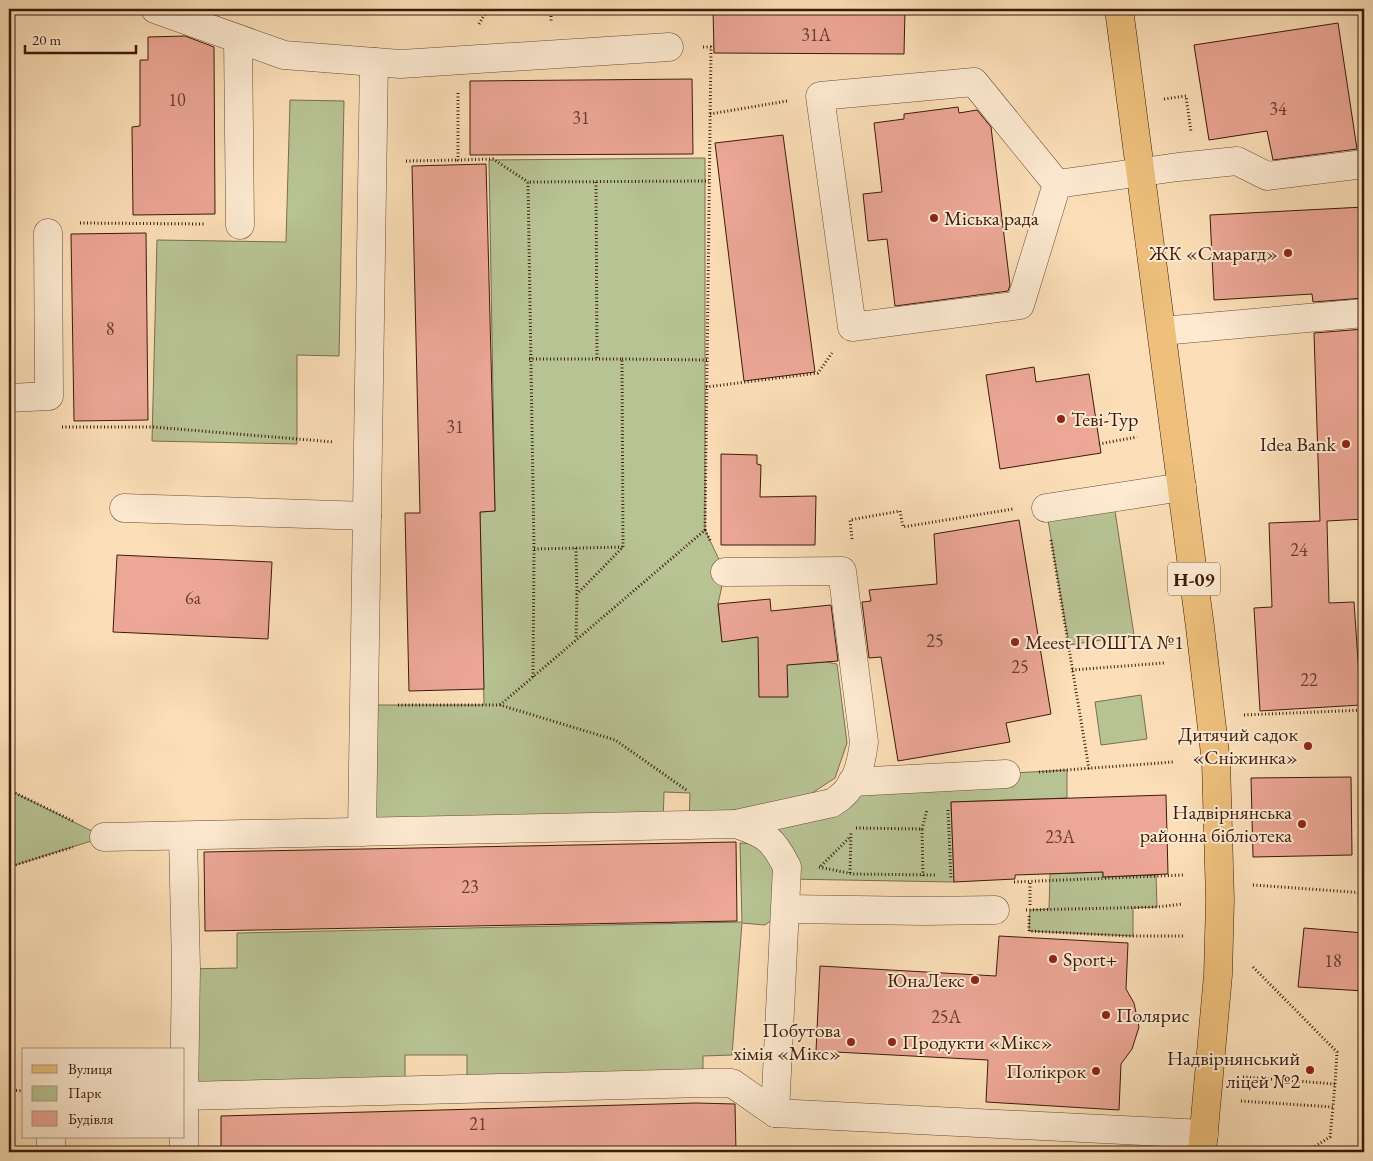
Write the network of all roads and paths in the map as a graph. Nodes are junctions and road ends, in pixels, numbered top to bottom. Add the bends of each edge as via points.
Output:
1 (155, 9) edge
2 (1119, 9) edge
3 (238, 39) junction
4 (670, 47) joint
5 (458, 61) junction
6 (374, 62) junction
7 (820, 96) junction
8 (1162, 99) dead end
9 (710, 114) junction
10 (458, 160) junction
11 (372, 162) junction
12 (1364, 164) edge
13 (1195, 165) junction
14 (1141, 172) junction
15 (708, 181) junction
16 (528, 182) junction
17 (596, 182) junction
18 (1057, 184) junction
19 (240, 224) joint
20 (48, 232) joint
21 (1364, 313) edge
22 (852, 327) junction
23 (1162, 330) junction
24 (529, 359) junction
25 (597, 359) junction
26 (622, 359) junction
27 (706, 360) junction
28 (706, 387) junction
29 (50, 396) junction
30 (9, 398) edge
31 (1137, 437) dead end
32 (1099, 444) dead end
33 (368, 445) junction
34 (1182, 487) junction
35 (124, 508) dead end
36 (1046, 508) junction
37 (367, 516) junction
38 (623, 547) junction
39 (576, 548) junction
40 (534, 549) junction
41 (842, 571) junction
42 (725, 572) dead end
43 (577, 594) junction
44 (576, 640) junction
45 (1362, 653) dead end
46 (1164, 663) dead end
47 (1072, 670) junction
48 (532, 677) junction
49 (1364, 685) edge
50 (500, 705) junction
51 (364, 706) junction
52 (1364, 710) edge
53 (1241, 716) dead end
54 (1173, 762) dead end
55 (1089, 769) junction
56 (1006, 774) joint
57 (947, 777) junction
58 (852, 782) junction
59 (9, 790) edge
60 (690, 793) dead end
61 (736, 824) junction
62 (362, 832) junction
63 (183, 836) junction
64 (850, 836) junction
65 (104, 837) junction
66 (9, 867) edge
67 (850, 873) junction
68 (922, 874) junction
69 (951, 875) junction
70 (1183, 875) dead end
71 (1030, 881) junction
72 (1008, 882) dead end
73 (951, 884) dead end
74 (1249, 885) dead end
75 (1364, 893) edge
76 (1183, 904) dead end
77 (787, 908) junction
78 (995, 910) dead end
79 (1030, 910) junction
80 (1183, 936) dead end
81 (1251, 965) dead end
82 (185, 1048) edge
83 (1243, 1077) dead end
84 (1335, 1084) junction
85 (9, 1090) edge
86 (22, 1091) edge
87 (185, 1096) edge
88 (1241, 1101) dead end
89 (1333, 1107) junction
90 (776, 1113) junction
91 (51, 1138) edge
92 (184, 1138) edge
93 (1203, 1143) edge
94 (51, 1152) edge
95 (184, 1152) edge
96 (1306, 1152) edge

1 - 3 street
2 - 14 main road, Н-09
3 - 6 street via 284,55
3 - 19 street
4 - 5 street
4 - 9 path via 711,47
5 - 6 street
5 - 10 path
6 - 11 street
7 - 9 path
7 - 18 street via 974,82
7 - 22 street
8 - 13 path via 1186,96
9 - 15 path
10 - 11 path
10 - 16 path via 493,159
11 - 33 street
12 - 13 street via 1267,176 1237,161
13 - 14 street
14 - 18 street
14 - 23 main road, Н-09
15 - 17 path
15 - 27 path
16 - 17 path
16 - 24 path
17 - 25 path
18 - 22 street via 1020,305
19 - 20 path via 59,223
20 - 29 street
21 - 23 street
22 - 28 path via 818,373
23 - 34 main road, Н-09
24 - 25 path
24 - 40 path
25 - 26 path
26 - 27 path
26 - 38 path
27 - 28 path
28 - 44 path via 705,530
29 - 30 street
29 - 33 path via 62,428 153,427
31 - 32 path
33 - 37 street
34 - 36 street
34 - 93 main road, Н-09 via 1216,762 1218,804 1218,975
35 - 37 street
36 - 41 path via 1027,512 1016,509 902,527 900,511 850,520 853,549
36 - 47 path
37 - 51 street
38 - 39 path
38 - 43 path
39 - 40 path
39 - 43 path
40 - 48 path
41 - 42 street
41 - 58 street via 864,742 861,767
43 - 44 path
44 - 48 path
45 - 49 path
46 - 47 path
47 - 55 path
48 - 50 path
50 - 51 path
50 - 60 path via 615,740
51 - 62 street
52 - 53 path
54 - 55 path
55 - 56 path
56 - 57 street
57 - 58 street
57 - 69 path
58 - 61 street via 845,796 832,803
59 - 65 path
61 - 62 street
61 - 77 street via 759,832 776,846 788,867
62 - 63 street
63 - 65 street
63 - 82 street
64 - 67 path
64 - 67 path via 818,867
64 - 68 path via 851,828 922,829
65 - 66 path
67 - 68 path
68 - 69 path
69 - 73 path
70 - 71 path
71 - 72 path
71 - 79 path
74 - 75 path
76 - 79 path
77 - 78 street
77 - 90 street
79 - 80 path via 1029,932
81 - 84 path via 1338,1052
83 - 84 path
84 - 89 path
85 - 86 path
87 - 90 street via 732,1083
88 - 89 path
89 - 96 path via 1330,1137
90 - 93 street
91 - 94 street
92 - 95 street

